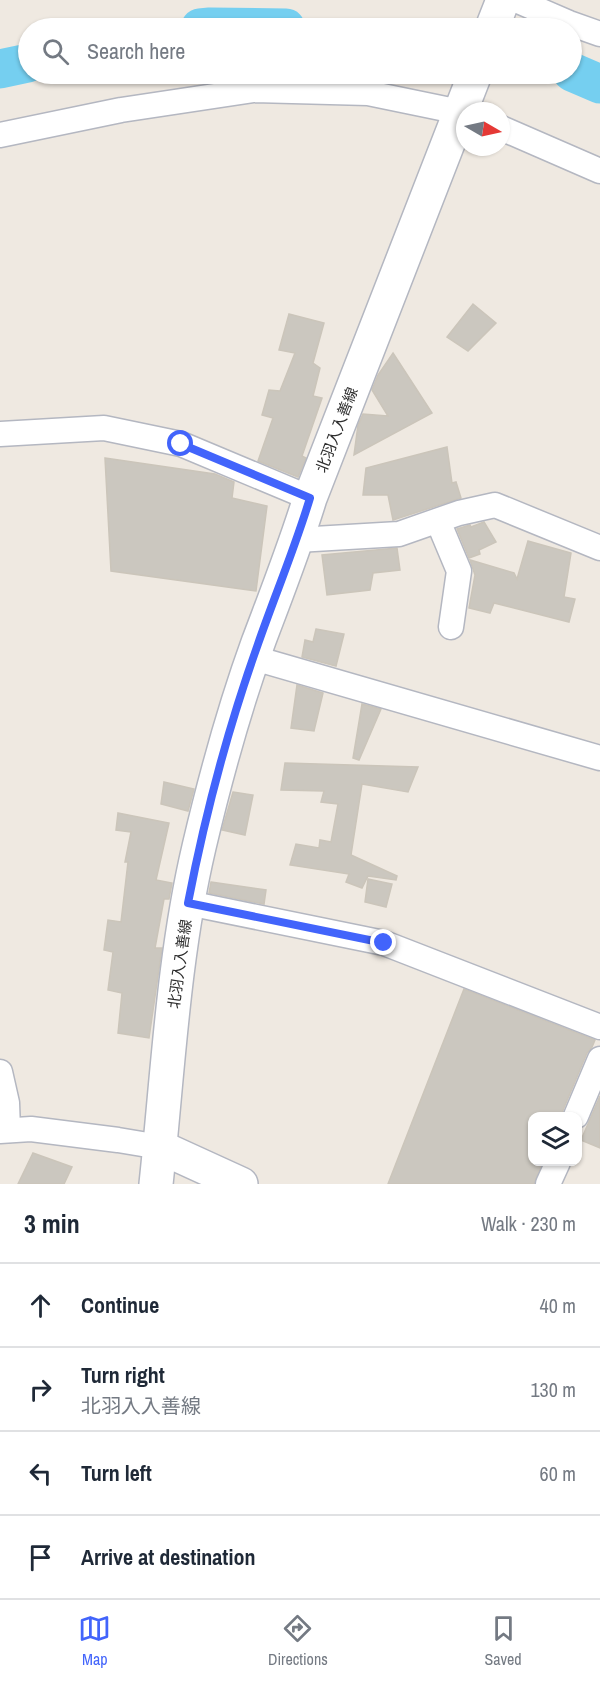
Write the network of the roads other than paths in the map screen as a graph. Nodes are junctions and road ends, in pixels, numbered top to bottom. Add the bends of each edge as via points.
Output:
1 (503, 9) edge
2 (545, 18) edge
3 (582, 28) edge
4 (600, 34) edge
5 (472, 84) edge
6 (466, 102) edge
7 (456, 111) edge
8 (456, 130) edge
9 (510, 132) edge
10 (0, 135) edge
11 (600, 171) edge
12 (0, 434) edge
13 (310, 498) junction
14 (438, 521) junction
15 (297, 540) junction
16 (600, 548) edge
17 (451, 627) dead end
18 (254, 658) junction
19 (600, 758) edge
20 (188, 903) junction
21 (600, 1027) edge
22 (600, 1059) edge
23 (0, 1072) edge
24 (578, 1112) edge
25 (4, 1130) edge
26 (160, 1147) junction
27 (556, 1166) edge
28 (156, 1184) edge
29 (241, 1184) edge
30 (548, 1184) edge

1 - 2 street
3 - 4 street
5 - 6 main road, 北羽入入善線
7 - 10 street via 368,93 254,90 121,110
8 - 13 main road, 北羽入入善線
9 - 11 street
12 - 13 street via 104,429 181,444
13 - 15 main road, 北羽入入善線
14 - 15 street via 399,534
14 - 16 street via 495,505
14 - 17 street via 459,571
15 - 18 main road, 北羽入入善線
18 - 19 street
18 - 20 main road, 北羽入入善線 via 223,755
20 - 21 street via 384,943
20 - 26 main road, 北羽入入善線
22 - 24 street
23 - 25 street via 7,1103
25 - 26 street via 31,1129
26 - 28 main road, 北羽入入善線
26 - 29 main road
27 - 30 street

